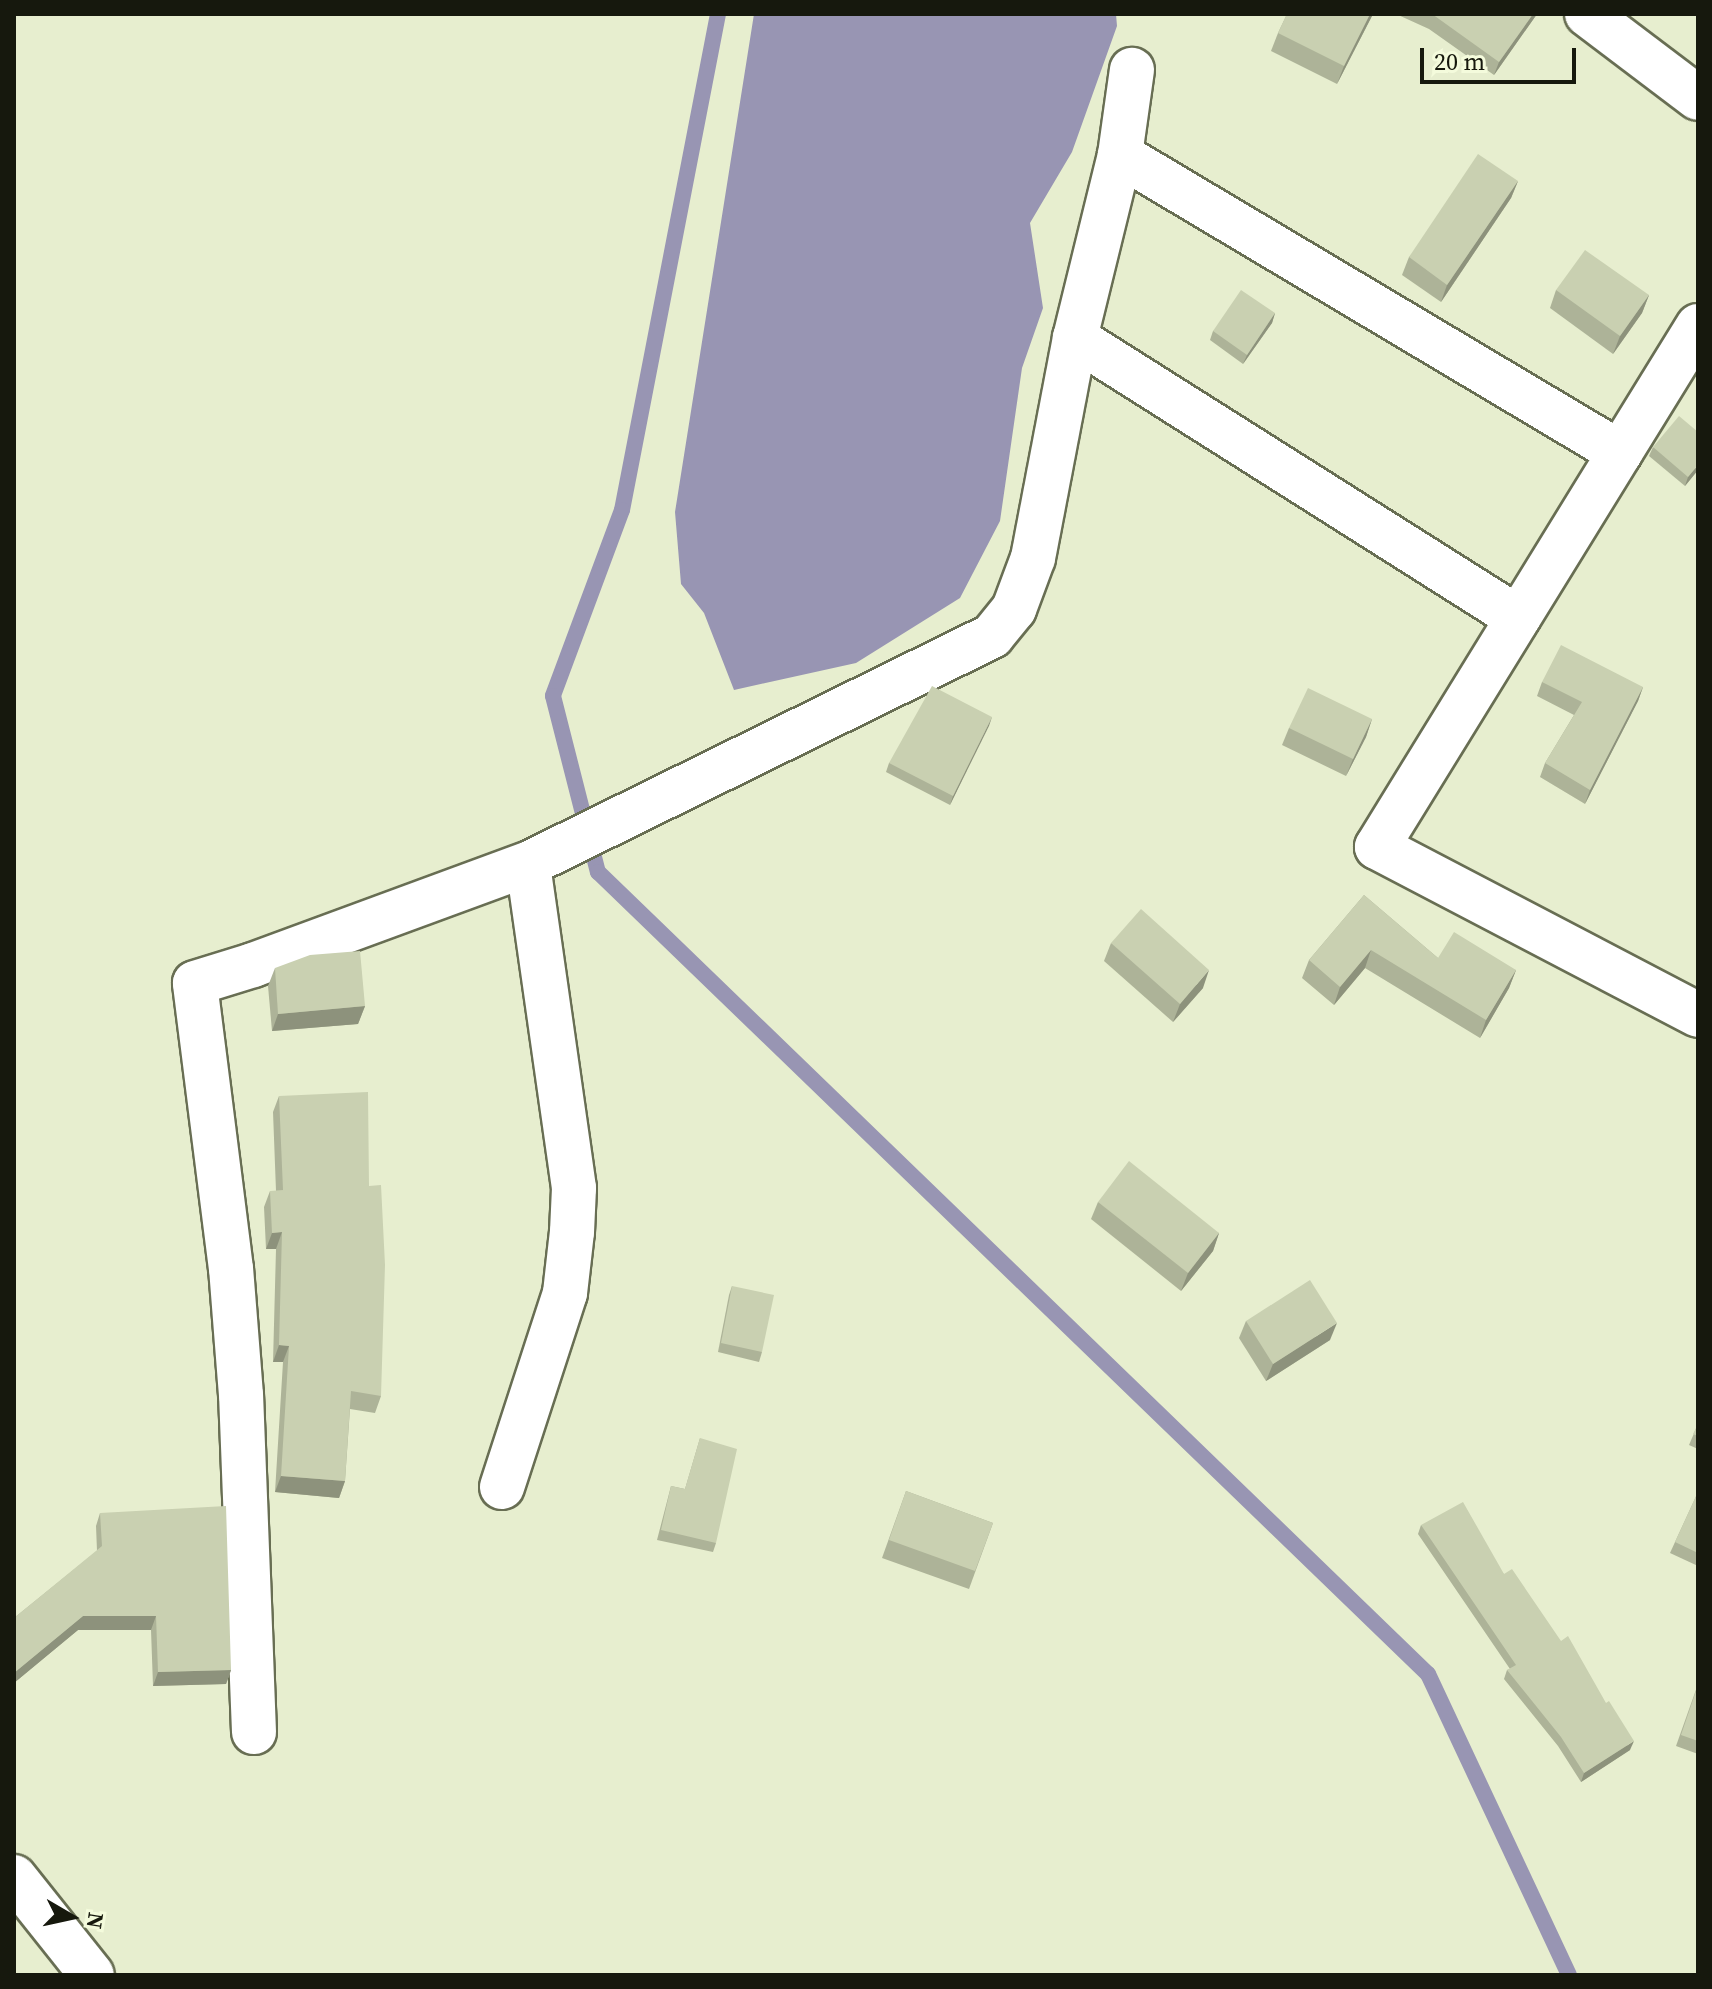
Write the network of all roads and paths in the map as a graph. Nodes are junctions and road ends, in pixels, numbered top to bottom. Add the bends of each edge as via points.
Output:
1 (1587, 14) edge
2 (1132, 70) dead end
3 (1698, 98) edge
4 (1120, 155) junction
5 (1698, 326) edge
6 (1075, 338) junction
7 (1620, 453) junction
8 (1518, 618) junction
9 (528, 864) junction
10 (1698, 1015) edge
11 (502, 1487) dead end
12 (254, 1732) dead end
13 (14, 1877) edge
14 (92, 1975) edge

1 - 3 street
2 - 4 street
4 - 6 street
4 - 7 street
5 - 7 street
6 - 8 street
6 - 9 street via 1033,558 1014,609 992,636
7 - 8 street
8 - 10 street via 1377,847
9 - 11 street via 574,1188 565,1293
9 - 12 street via 195,983 231,1269 241,1395
13 - 14 street

